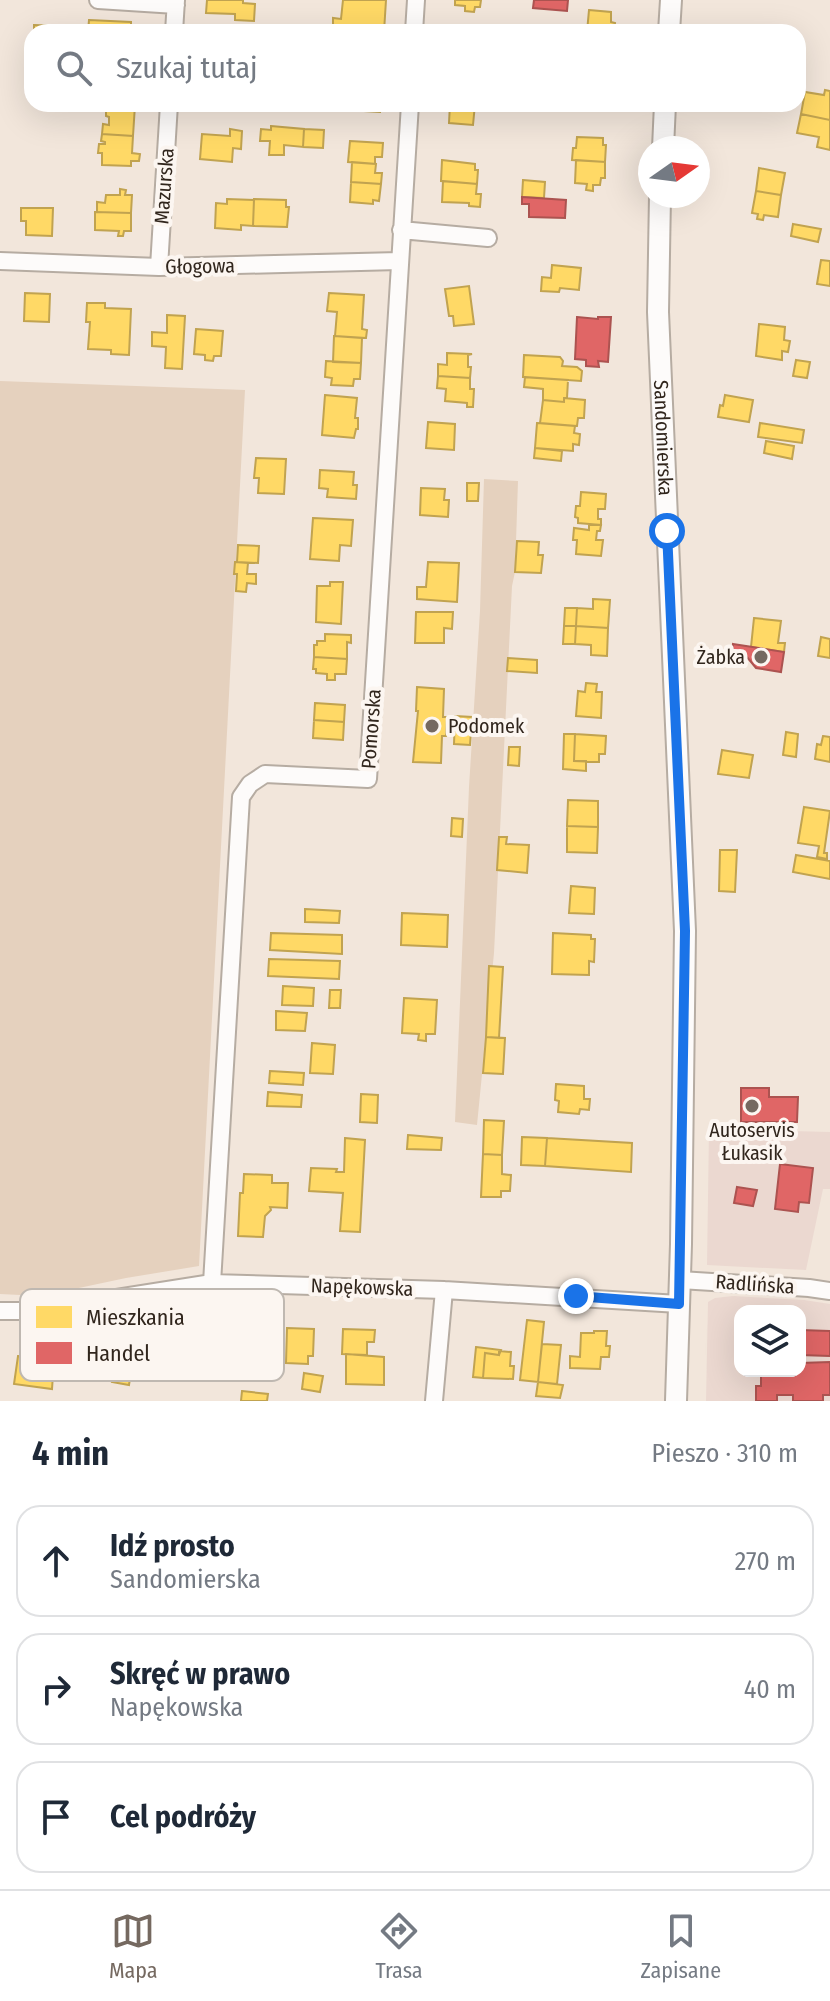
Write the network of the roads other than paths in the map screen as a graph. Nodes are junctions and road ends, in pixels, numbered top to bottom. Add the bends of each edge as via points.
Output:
1 (98, 0) edge
2 (416, 0) edge
3 (671, 0) edge
4 (176, 2) edge
5 (175, 24) edge
6 (414, 24) edge
7 (670, 24) edge
8 (169, 112) edge
9 (409, 112) edge
10 (665, 112) edge
11 (664, 136) edge
12 (660, 208) edge
13 (401, 230) junction
14 (488, 238) dead end
15 (0, 261) edge
16 (399, 261) junction
17 (159, 267) junction
18 (680, 1280) junction
19 (212, 1283) junction
20 (174, 1289) edge
21 (444, 1290) junction
22 (830, 1291) edge
23 (679, 1304) junction
24 (434, 1401) edge
25 (676, 1401) edge

1 - 4 street
2 - 6 street
3 - 7 street
4 - 5 street
8 - 17 street, Mazurska
9 - 13 street, Pomorska
10 - 11 street
12 - 18 street, Sandomierska via 658,312 685,931
13 - 14 street
13 - 16 street, Pomorska
15 - 17 street, Głogowa
16 - 17 street, Głogowa
16 - 19 street, Pomorska via 368,779 265,774 241,797
18 - 22 street, Radlińska
18 - 23 street, Sandomierska
19 - 20 street, Napękowska
19 - 21 street, Napękowska
21 - 23 street, Napękowska
21 - 24 street
23 - 25 street, Sandomierska

